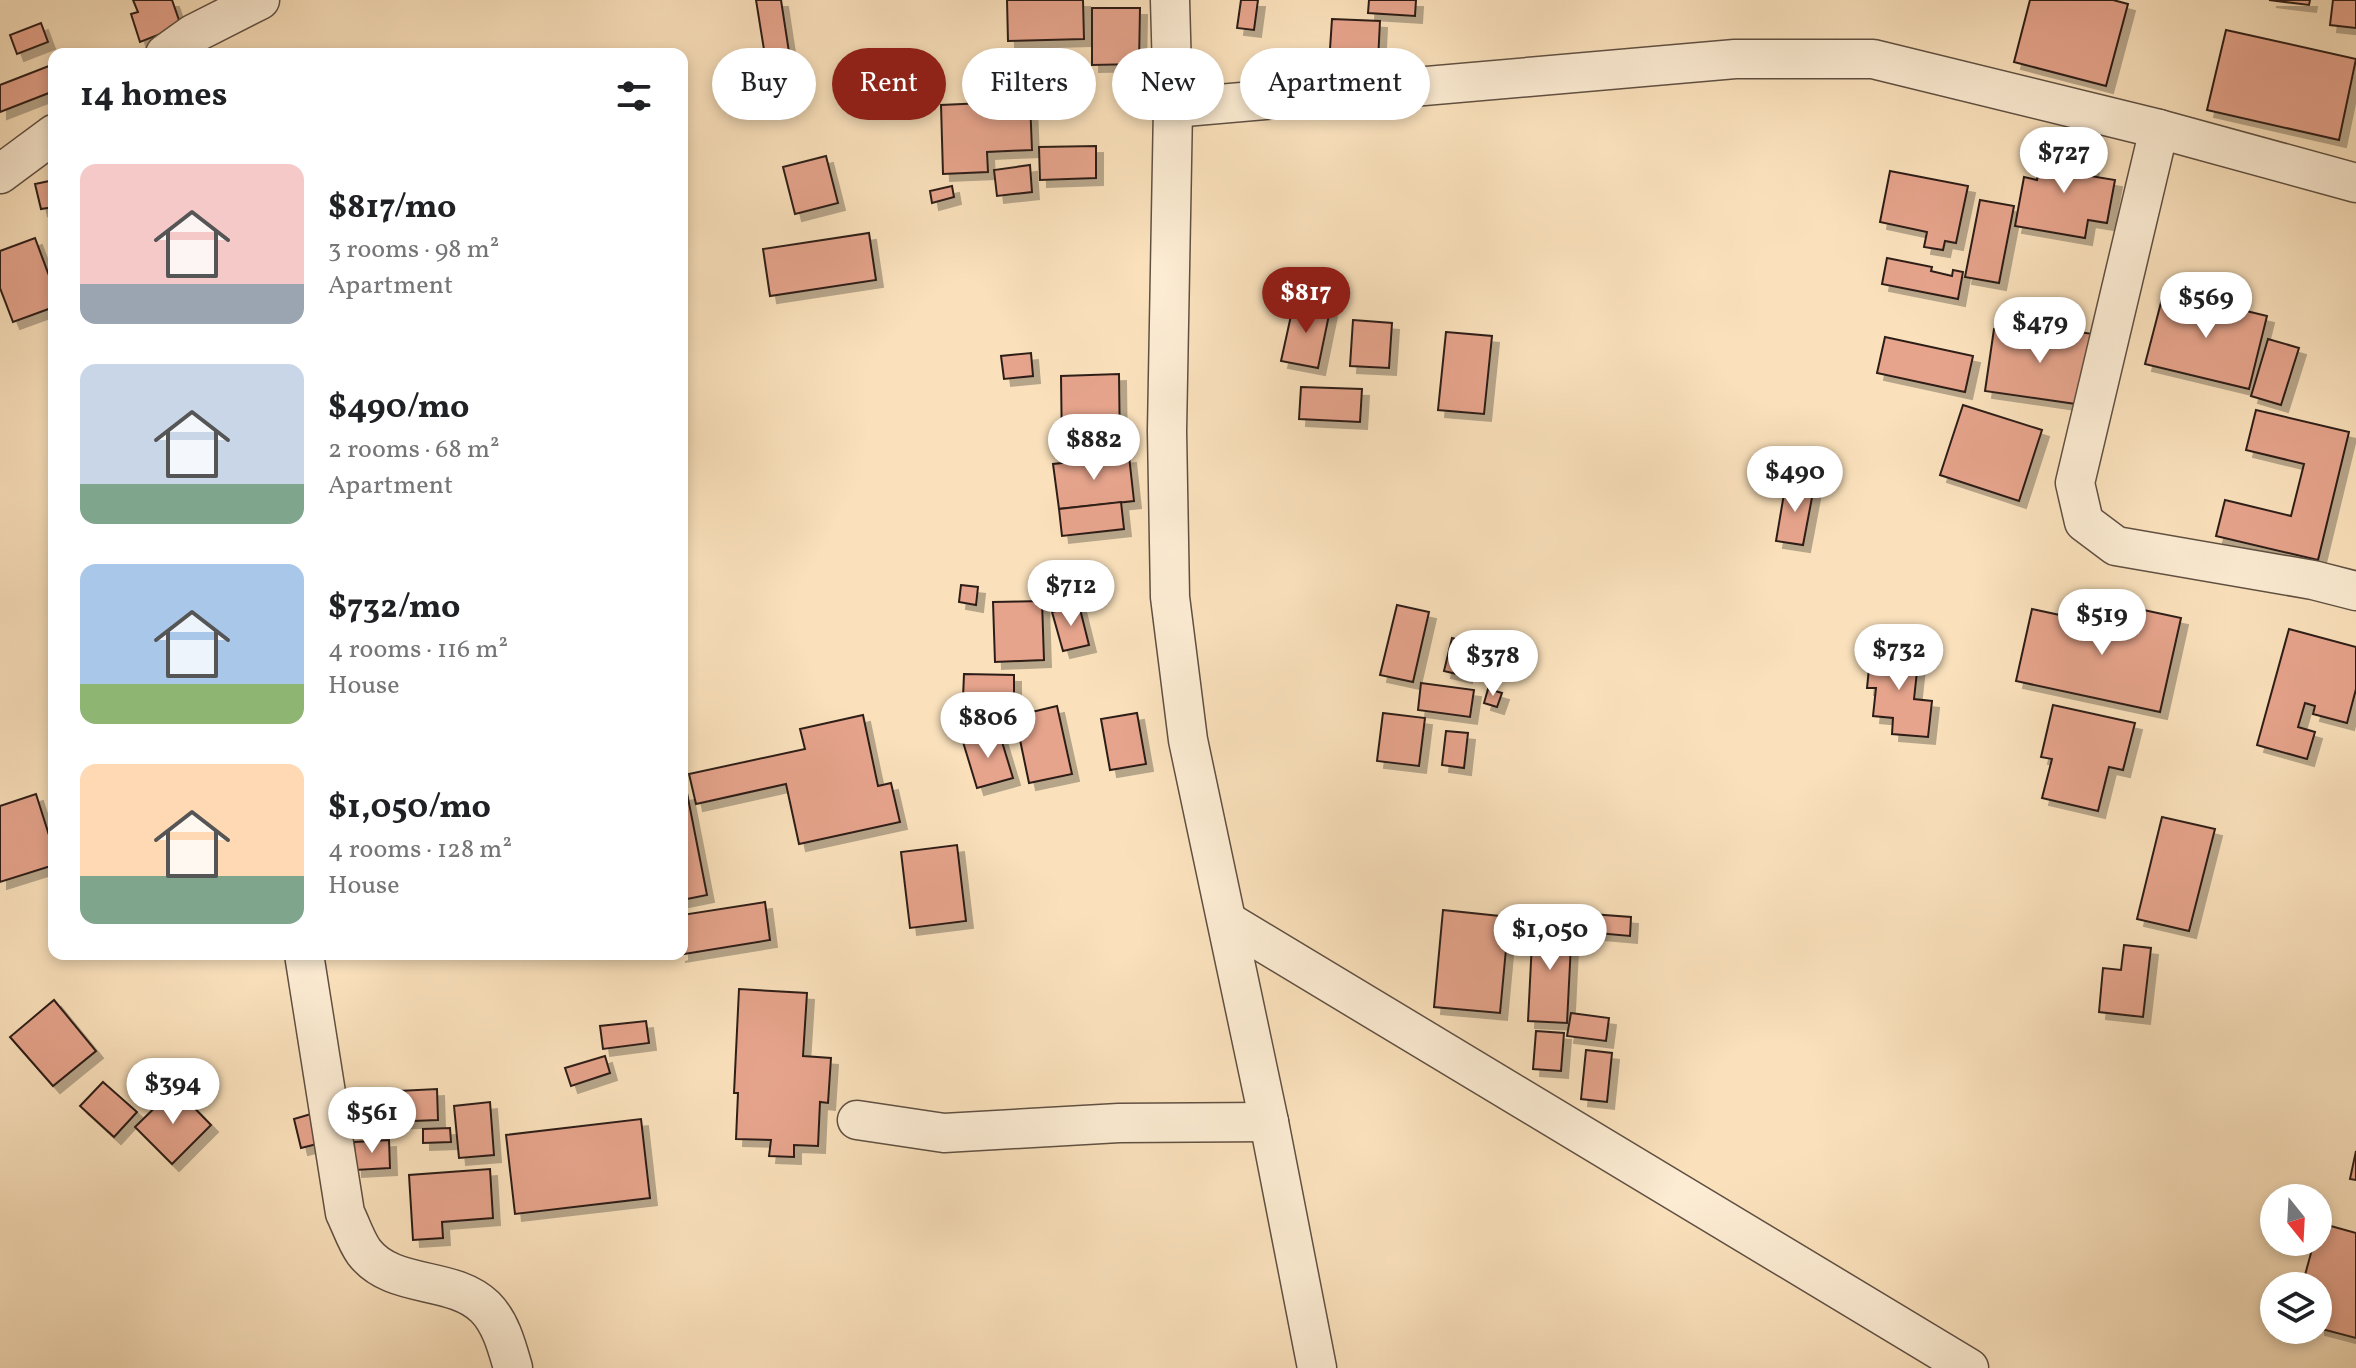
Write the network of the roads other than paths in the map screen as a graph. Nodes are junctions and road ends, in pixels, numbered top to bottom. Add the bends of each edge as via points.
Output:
1 (260, 0) edge
2 (1170, 0) edge
3 (183, 47) edge
4 (1171, 48) edge
5 (1224, 104) edge
6 (1173, 120) edge
7 (2159, 129) junction
8 (48, 138) edge
9 (0, 174) edge
10 (2356, 183) edge
11 (2356, 591) edge
12 (1227, 921) junction
13 (305, 960) edge
14 (857, 1120) dead end
15 (1269, 1122) junction
16 (513, 1368) edge
17 (1317, 1368) edge
18 (1969, 1368) edge

1 - 3 street
2 - 4 street
5 - 7 street via 1735,59 1873,59
6 - 12 street via 1170,597 1188,740
7 - 10 street
7 - 11 street via 2075,483 2084,522 2116,546
8 - 9 street
12 - 15 street
12 - 18 street
13 - 16 street via 345,1213 364,1252 387,1271 458,1291 484,1306 502,1334
14 - 15 street via 944,1133 1119,1123
15 - 17 street

